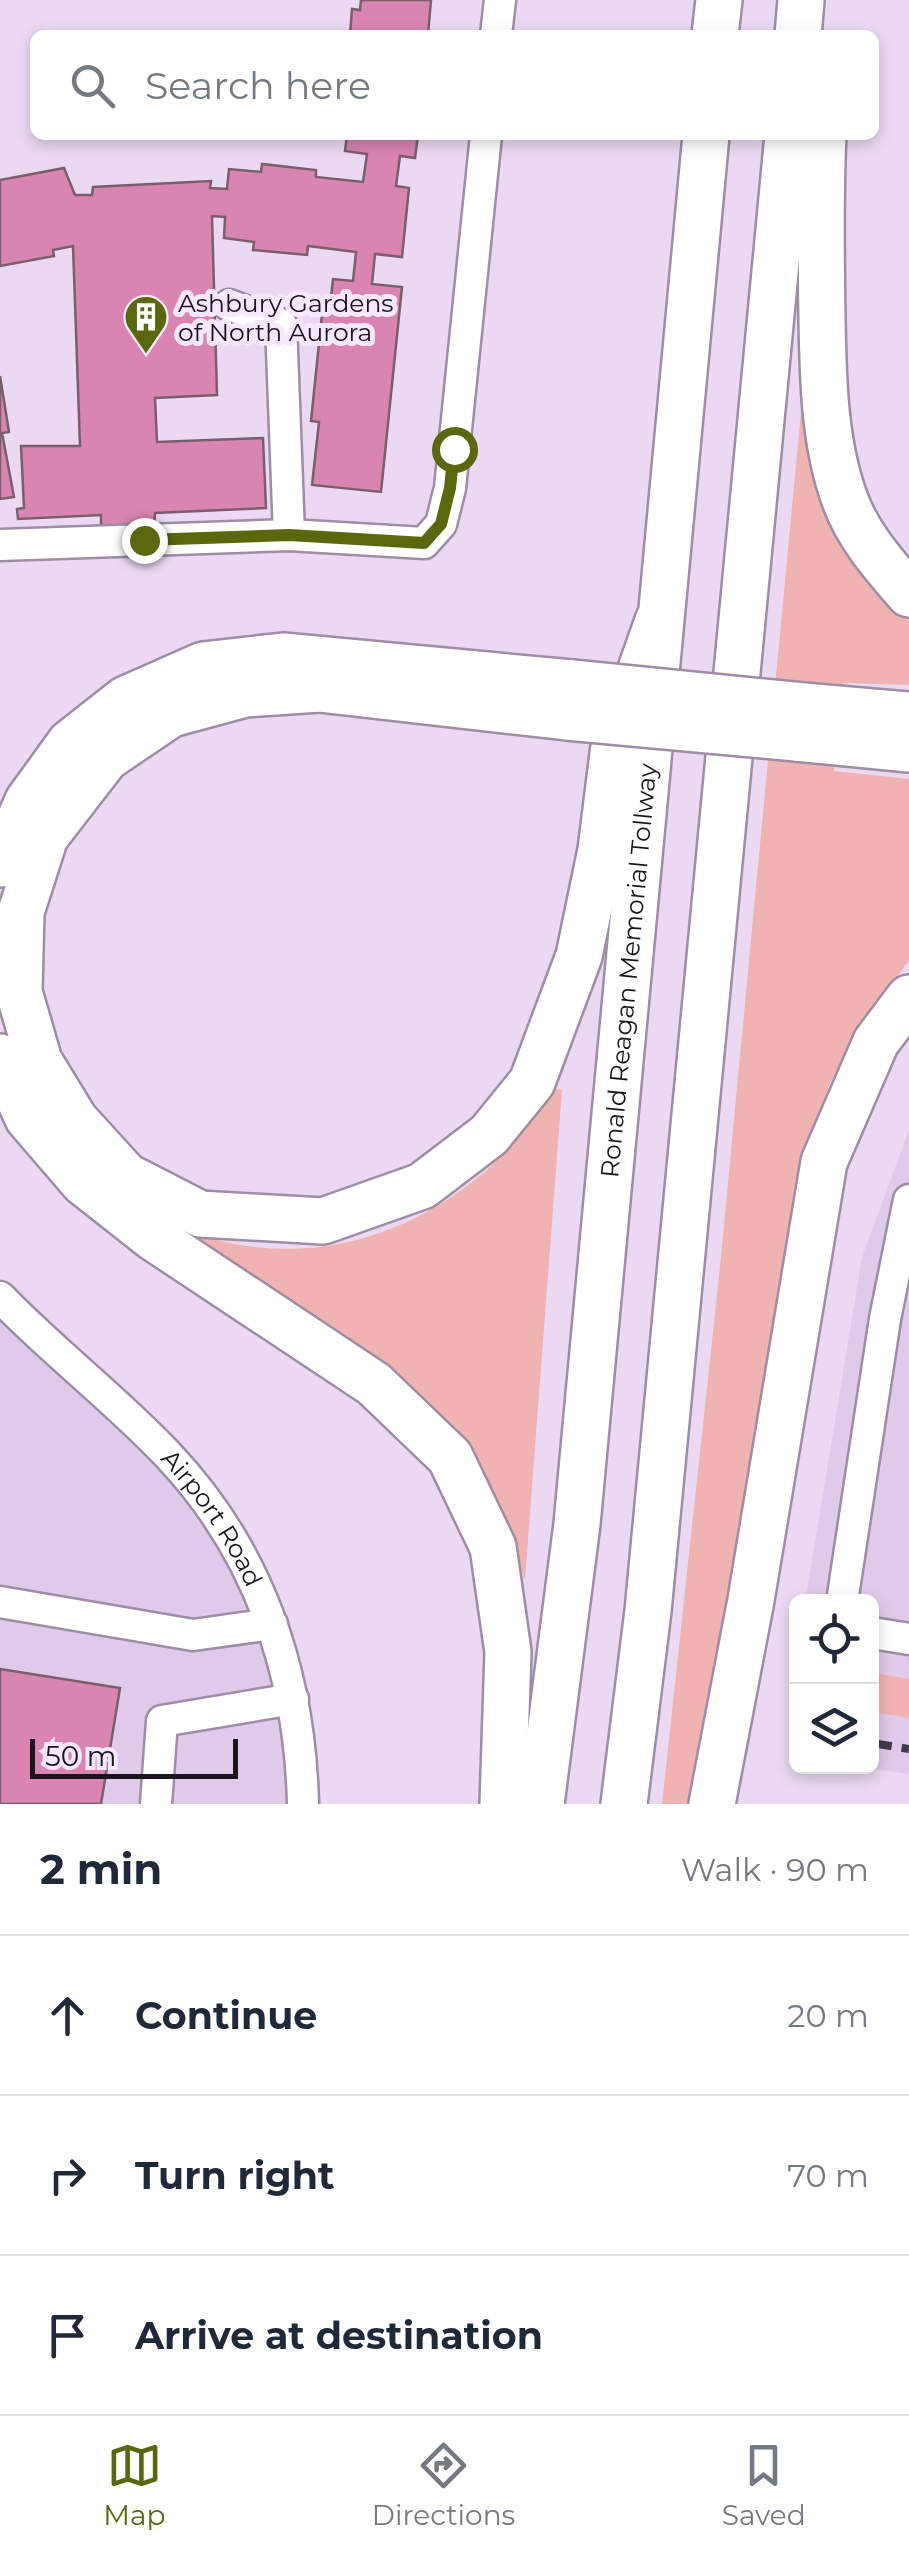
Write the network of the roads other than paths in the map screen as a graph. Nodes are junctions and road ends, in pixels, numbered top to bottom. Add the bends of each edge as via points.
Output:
1 (500, 0) edge
2 (718, 0) edge
3 (801, 0) edge
4 (827, 0) edge
5 (497, 30) edge
6 (715, 30) edge
7 (798, 30) edge
8 (828, 30) edge
9 (485, 140) edge
10 (706, 140) edge
11 (788, 140) edge
12 (823, 140) edge
13 (229, 306) dead end
14 (289, 535) junction
15 (0, 546) edge
16 (909, 594) edge
17 (658, 621) junction
18 (570, 700) junction
19 (909, 715) edge
20 (800, 722) junction
21 (909, 749) edge
22 (0, 864) edge
23 (909, 998) edge
24 (0, 1057) edge
25 (909, 1200) edge
26 (0, 1296) edge
27 (897, 1321) edge
28 (844, 1594) edge
29 (0, 1602) edge
30 (272, 1624) junction
31 (879, 1633) edge
32 (909, 1639) edge
33 (293, 1699) junction
34 (156, 1804) edge
35 (303, 1804) edge
36 (503, 1804) edge
37 (541, 1804) edge
38 (624, 1804) edge
39 (712, 1804) edge

1 - 5 street
2 - 6 highway
3 - 7 highway
4 - 8 highway
9 - 14 street via 441,524 424,543
10 - 17 highway, Ronald Reagan Memorial Tollway
11 - 38 highway via 648,1611
12 - 16 highway via 830,440 845,500 873,553
13 - 14 street via 282,324
14 - 15 street
17 - 18 highway via 614,746 580,956 532,1082 488,1135 422,1186 323,1220 200,1214 126,1176 75,1120 40,1061 20,992 21,912 45,837 106,758 171,714 244,694 319,689
17 - 37 highway, Ronald Reagan Memorial Tollway via 577,1524
18 - 20 highway, bridge
18 - 22 highway via 283,656 203,665 126,699 70,743 28,800
19 - 20 highway
20 - 21 highway
23 - 39 highway via 876,1042 824,1162
24 - 36 highway via 28,1118 83,1182 154,1238 374,1384 450,1457 493,1547 508,1652
25 - 27 street
26 - 30 street, Airport Road via 169,1456 232,1541
27 - 28 street
29 - 30 street via 193,1635
30 - 33 street, Airport Road
31 - 32 street
33 - 34 street via 162,1721
33 - 35 street, Airport Road

